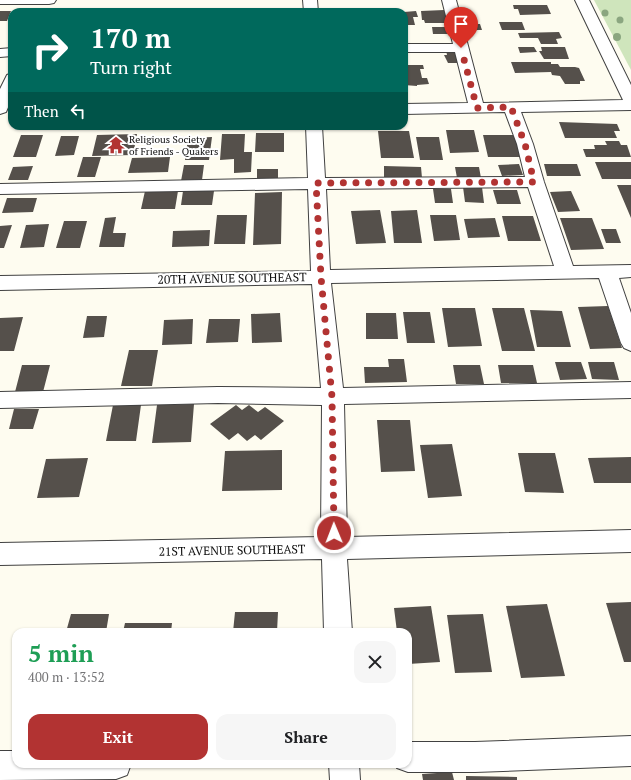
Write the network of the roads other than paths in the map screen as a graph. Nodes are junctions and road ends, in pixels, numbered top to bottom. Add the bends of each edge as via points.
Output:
1 (0, 0) edge
2 (43, 0) edge
3 (49, 0) edge
4 (449, 0) edge
5 (582, 0) edge
6 (408, 48) edge
7 (461, 48) junction
8 (8, 88) edge
9 (631, 102) edge
10 (631, 106) edge
11 (511, 107) junction
12 (0, 108) edge
13 (408, 108) edge
14 (477, 108) junction
15 (314, 130) edge
16 (534, 182) junction
17 (316, 183) junction
18 (0, 189) edge
19 (631, 271) edge
20 (566, 272) junction
21 (607, 272) junction
22 (321, 277) junction
23 (0, 283) edge
24 (631, 343) edge
25 (631, 390) edge
26 (332, 397) junction
27 (0, 400) edge
28 (631, 540) edge
29 (334, 548) junction
30 (0, 554) edge
31 (338, 628) edge
32 (631, 751) edge
33 (412, 757) edge
34 (0, 766) edge
35 (12, 766) edge
36 (344, 768) edge
37 (345, 780) edge

1 - 2 street
2 - 3 street
4 - 7 street
5 - 9 street
6 - 7 street
7 - 14 street
8 - 12 street
10 - 11 street
11 - 14 street
11 - 16 street via 525,144
13 - 14 street
15 - 17 street
16 - 17 street
16 - 20 street
17 - 18 street
17 - 22 street
19 - 21 street, 20TH AVENUE SOUTHEAST
20 - 21 street, 20TH AVENUE SOUTHEAST
20 - 22 street, 20TH AVENUE SOUTHEAST
21 - 24 street
22 - 23 street, 20TH AVENUE SOUTHEAST
22 - 26 street
25 - 26 street
26 - 27 street via 218,395
26 - 29 street
28 - 29 street, 21ST AVENUE SOUTHEAST
29 - 30 street, 21ST AVENUE SOUTHEAST
29 - 31 street
32 - 33 street
34 - 35 street
36 - 37 street

